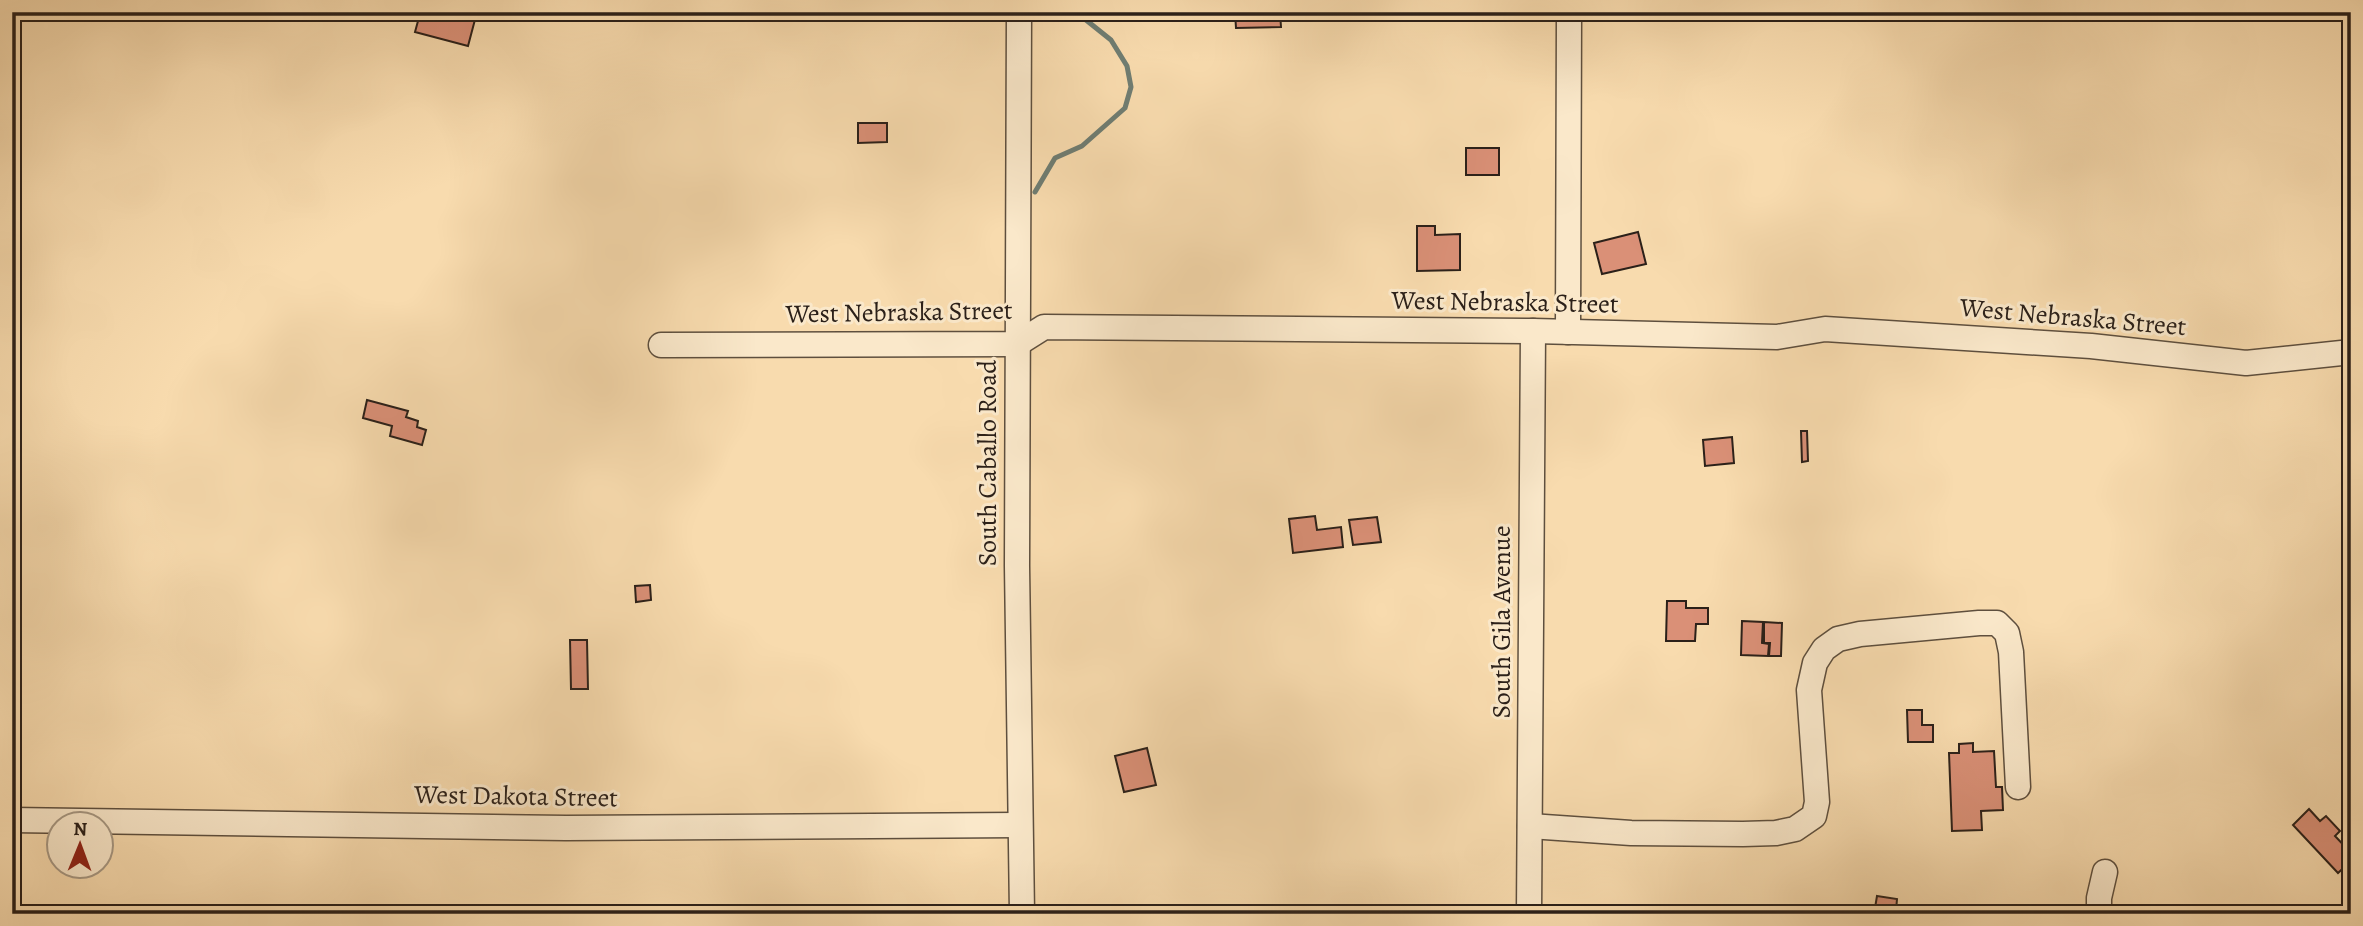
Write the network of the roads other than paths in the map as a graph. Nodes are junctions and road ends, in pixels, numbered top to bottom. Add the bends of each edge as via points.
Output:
1 (1019, 12) edge
2 (1569, 12) edge
3 (1533, 331) junction
4 (1568, 332) junction
5 (1017, 344) junction
6 (661, 345) dead end
7 (2351, 352) edge
8 (2018, 787) dead end
9 (12, 820) edge
10 (1019, 825) junction
11 (1530, 826) junction
12 (2105, 873) dead end
13 (1022, 914) edge
14 (1529, 914) edge
15 (2099, 914) edge

1 - 5 street, South Caballo Road
2 - 4 street
3 - 4 street, West Nebraska Street
3 - 5 street, West Nebraska Street via 1044,327
3 - 11 street, South Gila Avenue
4 - 7 street, West Nebraska Street via 1777,337 1825,329 2091,346 2246,363
5 - 6 street, West Nebraska Street
5 - 10 street, South Caballo Road
8 - 11 street via 2007,633 1997,623 1979,623 1860,634 1838,639 1824,649 1815,663 1809,690 1817,802 1814,816 1795,829 1742,834 1631,833
9 - 10 street, West Dakota Street via 566,828
10 - 13 street, South Caballo Road
11 - 14 street, South Gila Avenue
12 - 15 street

